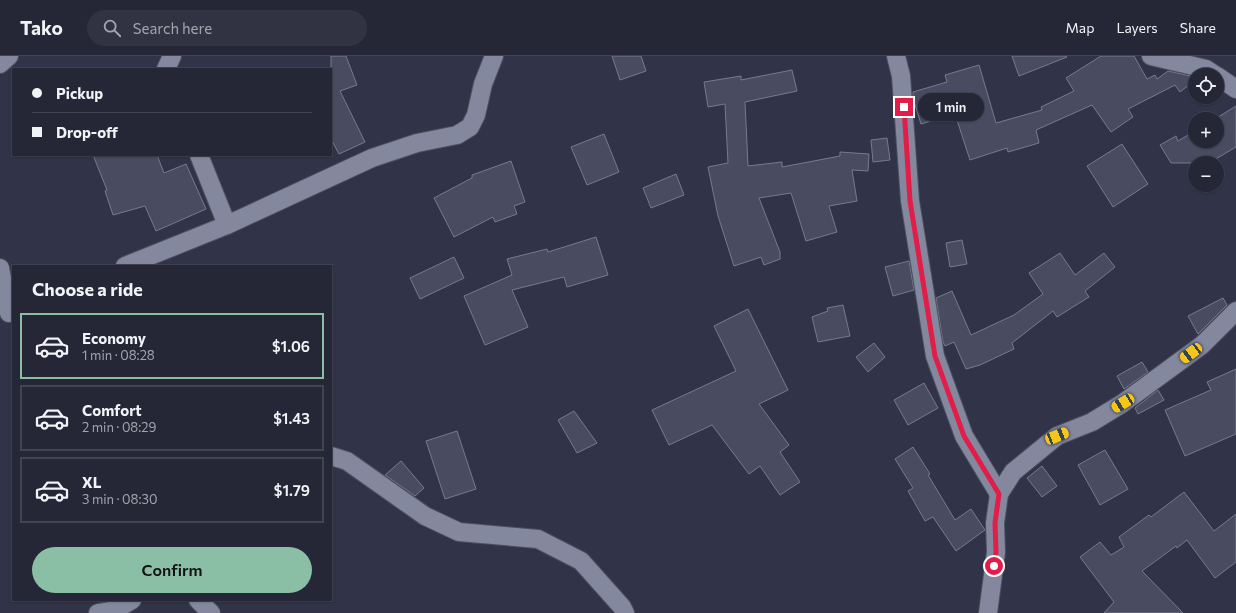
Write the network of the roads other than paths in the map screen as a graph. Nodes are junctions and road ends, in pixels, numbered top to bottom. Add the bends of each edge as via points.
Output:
1 (9, 56) edge
2 (172, 56) edge
3 (494, 56) edge
4 (896, 56) edge
5 (1151, 56) edge
6 (0, 64) edge
7 (166, 68) edge
8 (1202, 68) edge
9 (1224, 81) edge
10 (1236, 89) edge
11 (199, 156) edge
12 (227, 225) junction
13 (127, 265) edge
14 (0, 268) edge
15 (1236, 311) edge
16 (7, 313) edge
17 (332, 456) edge
18 (999, 494) junction
19 (130, 601) edge
20 (199, 601) edge
21 (98, 613) edge
22 (211, 613) edge
23 (625, 613) edge
24 (988, 613) edge

1 - 6 street
2 - 7 street
3 - 12 street via 470,127 457,135 417,143 372,158
4 - 18 street via 901,76 910,201 935,356 964,436
5 - 8 street
9 - 10 street
11 - 12 street
12 - 13 street
14 - 16 street
15 - 18 street via 1202,345 1123,403 1092,422 1057,436 1013,472
17 - 23 street via 347,461 425,516 460,532 538,539 580,561 622,606
18 - 24 street via 995,523 996,552
19 - 21 street via 115,610
20 - 22 street

